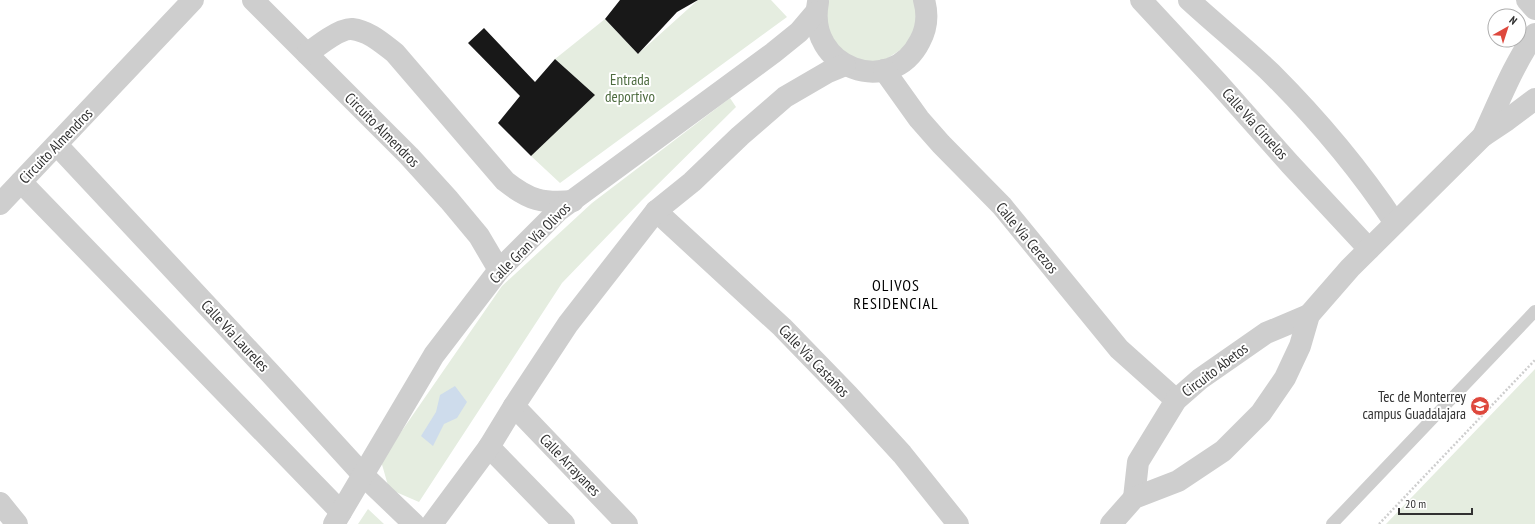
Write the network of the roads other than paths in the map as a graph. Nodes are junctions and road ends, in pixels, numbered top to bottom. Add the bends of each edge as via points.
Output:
1 (193, 0) edge
2 (253, 0) edge
3 (941, 0) edge
4 (1140, 0) edge
5 (1189, 0) edge
6 (1527, 0) edge
7 (818, 6) edge
8 (1535, 9) edge
9 (925, 10) edge
10 (1535, 34) edge
11 (307, 54) junction
12 (845, 65) junction
13 (884, 70) junction
14 (1535, 99) edge
15 (1483, 136) junction
16 (56, 146) junction
17 (21, 182) junction
18 (573, 201) junction
19 (0, 204) edge
20 (656, 211) junction
21 (1395, 223) junction
22 (1369, 249) junction
23 (500, 270) junction
24 (1535, 311) edge
25 (1309, 315) junction
26 (1176, 400) junction
27 (514, 406) junction
28 (489, 447) junction
29 (364, 476) junction
30 (1134, 498) junction
31 (0, 503) edge
32 (338, 518) edge
33 (17, 524) edge
34 (414, 524) edge
35 (432, 524) edge
36 (564, 524) edge
37 (627, 524) edge
38 (958, 524) edge
39 (1111, 524) edge
40 (1332, 524) edge

1 - 16 street, Circuito Almendros
2 - 11 street, Circuito Almendros
3 - 9 street
4 - 22 street, Calle Vía Ciruelos
5 - 21 street via 1282,85 1346,155
6 - 8 street
7 - 12 street via 817,24 820,37 826,48
7 - 18 street, Calle Gran Vía Olivos via 799,32 773,53
9 - 13 street via 924,34 918,46 898,66
10 - 15 street, Circuito Abetos via 1508,82
11 - 18 street via 328,38 351,29 373,36 395,53 505,181 520,193 535,199 552,203
11 - 23 street, Circuito Almendros via 409,156 449,200 479,236
12 - 13 street via 870,72
12 - 20 street via 785,97 692,182
13 - 26 street, Calle Vía Cerezos via 941,144 1002,206 1119,349
14 - 15 street, Circuito Abetos
15 - 21 street, Circuito Abetos
16 - 17 street, Circuito Almendros
16 - 29 street, Calle Vía Laureles
17 - 19 street, Circuito Almendros
17 - 32 street
18 - 23 street, Calle Gran Vía Olivos via 558,211
20 - 27 street via 568,324
20 - 38 street, Calle Vía Castaños via 782,328 848,395 902,454
21 - 22 street, Circuito Abetos
22 - 25 street, Circuito Abetos
23 - 29 street, Calle Gran Vía Olivos via 434,355
24 - 40 lane
25 - 26 street, Circuito Abetos via 1266,333 1200,379
25 - 30 street, Circuito Abetos via 1300,346 1285,378 1261,413 1223,451 1178,482
26 - 30 street, Circuito Abetos via 1138,462
27 - 28 street
27 - 37 street, Calle Arrayanes
28 - 35 street
28 - 36 street
29 - 32 street, Calle Gran Vía Olivos
29 - 34 street, Calle Vía Laureles
30 - 39 street, Circuito Abetos
31 - 33 street

